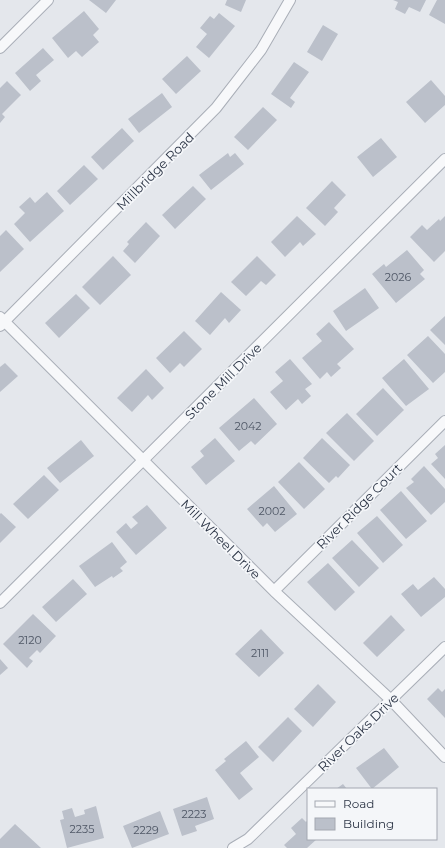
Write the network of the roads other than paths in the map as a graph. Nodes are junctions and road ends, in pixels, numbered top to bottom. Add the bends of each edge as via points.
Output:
1 (48, 0) edge
2 (290, 0) edge
3 (0, 48) edge
4 (445, 159) edge
5 (2, 322) edge
6 (445, 421) edge
7 (142, 461) junction
8 (274, 591) junction
9 (0, 603) edge
10 (445, 646) edge
11 (391, 700) junction
12 (445, 757) edge
13 (233, 848) edge

1 - 3 street
2 - 5 street, Millbridge Road via 261,50 216,108
4 - 7 street, Stone Mill Drive
5 - 7 street, Mill Wheel Drive
6 - 8 street, River Ridge Court
7 - 8 street, Mill Wheel Drive
7 - 9 street, Stone Mill Drive
8 - 11 street, Mill Wheel Drive
10 - 11 street, River Oaks Drive
11 - 12 street, Mill Wheel Drive
11 - 13 street, River Oaks Drive via 248,839

